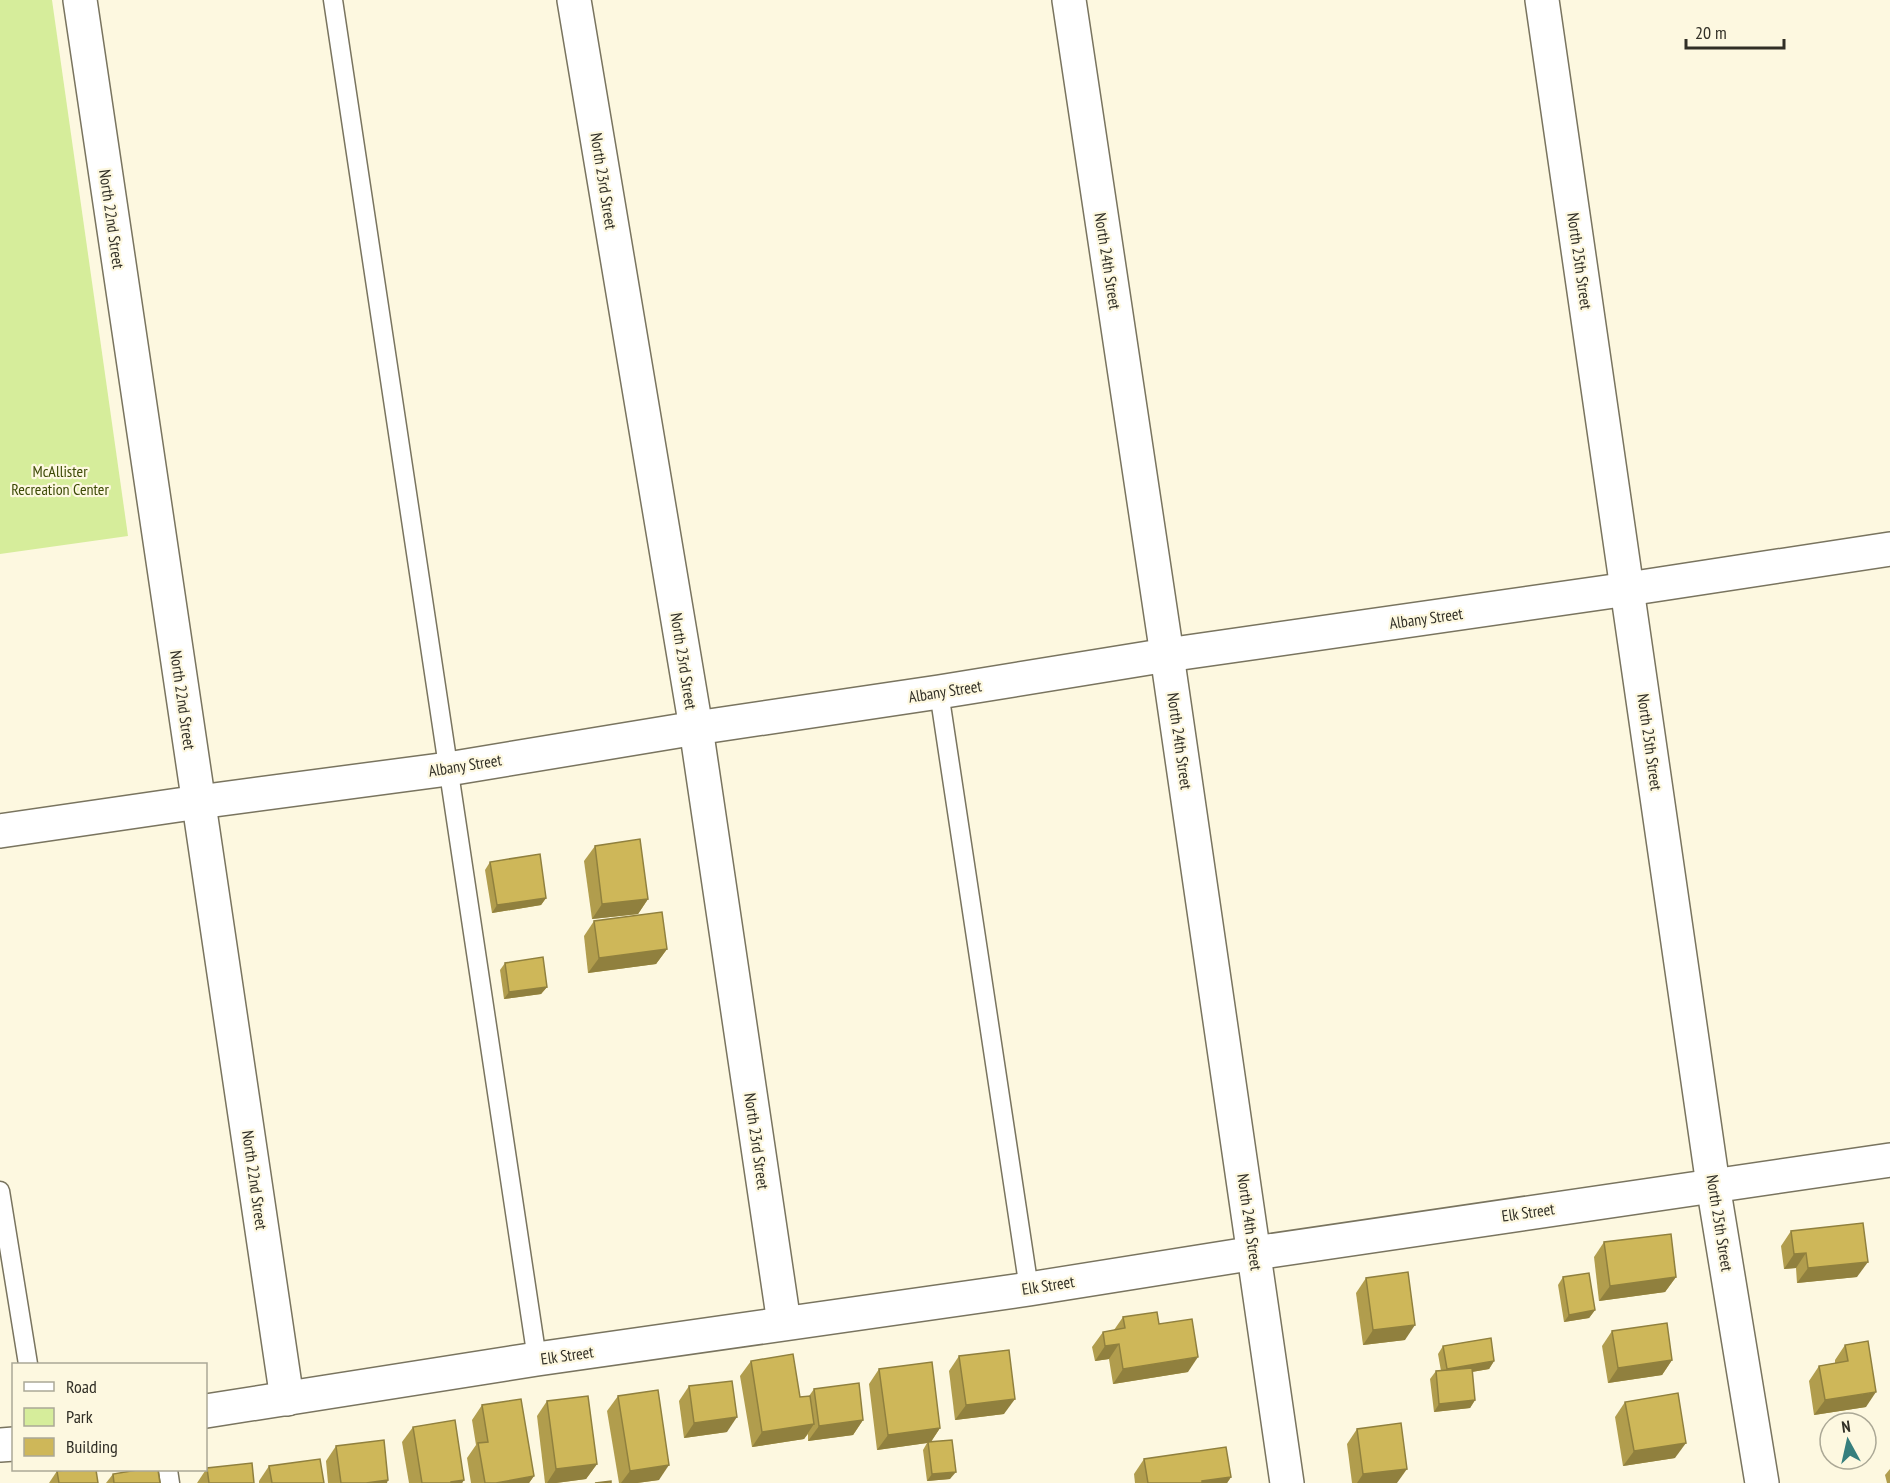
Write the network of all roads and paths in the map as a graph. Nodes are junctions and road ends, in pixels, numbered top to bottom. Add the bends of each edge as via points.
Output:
1 (80, 0) edge
2 (333, 0) edge
3 (574, 0) edge
4 (1069, 0) edge
5 (1542, 0) edge
6 (1890, 549) edge
7 (1628, 589) junction
8 (1167, 655) junction
9 (939, 692) junction
10 (696, 728) junction
11 (448, 769) junction
12 (198, 801) junction
13 (0, 831) edge
14 (1890, 1160) edge
15 (1713, 1185) junction
16 (0, 1191) edge
17 (1255, 1253) junction
18 (1029, 1288) junction
19 (784, 1323) junction
20 (537, 1359) junction
21 (28, 1363) edge
22 (287, 1399) junction
23 (207, 1411) edge
24 (1287, 1483) edge
25 (1762, 1483) edge

1 - 12 street, North 22nd Street
2 - 11 lane
3 - 10 street, North 23rd Street
4 - 8 street, North 24th Street
5 - 7 street, North 25th Street
6 - 7 street, Albany Street
7 - 8 street, Albany Street
7 - 15 street, North 25th Street
8 - 9 street, Albany Street
8 - 17 street, North 24th Street
9 - 10 street, Albany Street
9 - 18 lane
10 - 11 street, Albany Street
10 - 19 street, North 23rd Street
11 - 12 street, Albany Street
11 - 20 lane
12 - 13 street, Albany Street
12 - 22 street, North 22nd Street
14 - 15 street, Elk Street
15 - 17 street, Elk Street
15 - 25 street, North 25th Street
16 - 21 lane
17 - 18 street, Elk Street
17 - 24 street, North 24th Street
18 - 19 street, Elk Street
19 - 20 street, Elk Street
20 - 22 street, Elk Street
22 - 23 street, Elk Street

